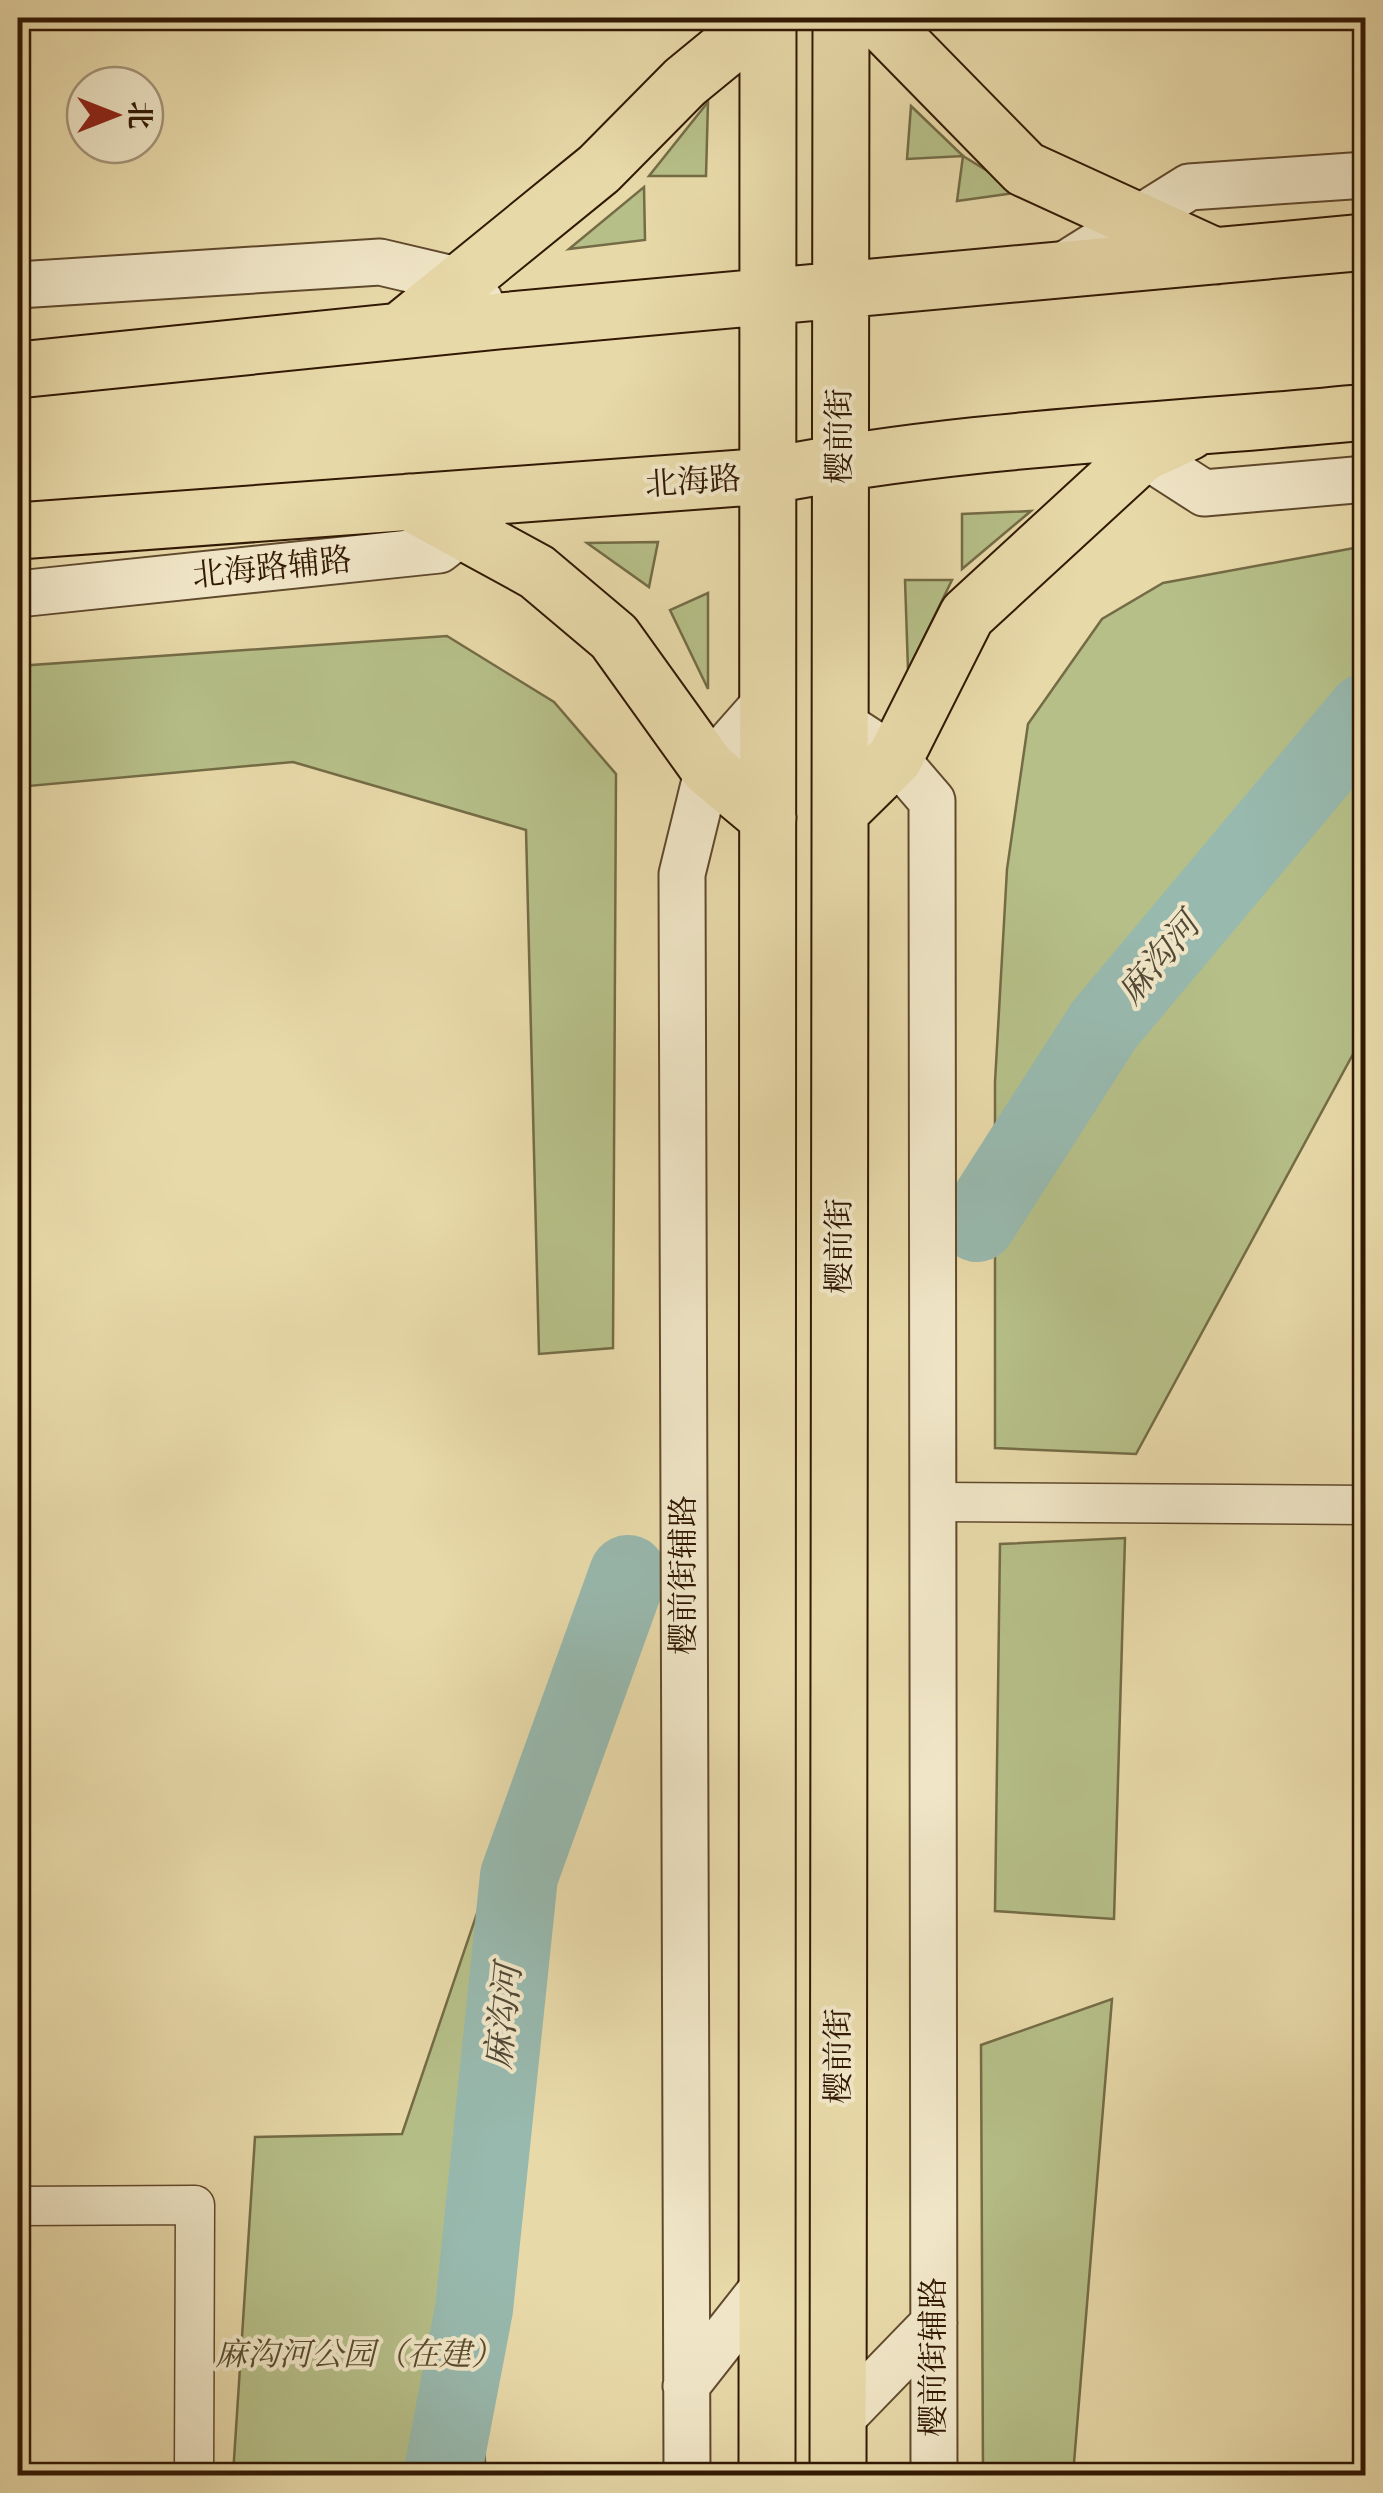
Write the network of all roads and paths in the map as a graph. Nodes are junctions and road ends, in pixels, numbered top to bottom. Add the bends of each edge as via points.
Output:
1 (766, 18) edge
2 (841, 18) edge
3 (877, 18) edge
4 (1366, 175) edge
5 (1132, 218) junction
6 (1366, 242) edge
7 (1218, 257) junction
8 (1053, 272) junction
9 (461, 282) junction
10 (18, 284) edge
11 (840, 290) junction
12 (768, 297) junction
13 (500, 320) junction
14 (400, 331) junction
15 (18, 370) edge
16 (1366, 412) edge
17 (1124, 442) junction
18 (840, 462) junction
19 (768, 476) junction
20 (1366, 479) edge
21 (506, 494) junction
22 (409, 502) junction
23 (18, 531) edge
24 (465, 533) junction
25 (18, 594) edge
26 (768, 700) junction
27 (840, 722) junction
28 (895, 758) junction
29 (708, 768) junction
30 (840, 812) junction
31 (768, 818) junction
32 (934, 1502) junction
33 (1366, 1505) edge
34 (18, 2206) edge
35 (767, 2283) junction
36 (934, 2323) junction
37 (686, 2386) junction
38 (838, 2422) junction
39 (194, 2476) edge
40 (686, 2476) edge
41 (767, 2476) edge
42 (838, 2476) edge
43 (934, 2476) edge

1 - 9 main road
1 - 12 main road
2 - 11 main road, 樱前街
3 - 5 main road via 1025,169
4 - 5 street via 1188,187
5 - 7 main road
5 - 8 street
6 - 7 main road
7 - 8 main road
8 - 11 main road
9 - 10 street via 380,262
9 - 13 street
9 - 14 main road
11 - 12 main road
11 - 18 main road, 樱前街
12 - 13 main road
12 - 19 main road
13 - 14 main road
14 - 15 main road
16 - 17 main road, 北海路
17 - 18 main road, 北海路
17 - 20 street via 1204,494
17 - 28 main road via 968,615
18 - 19 main road, 北海路
18 - 27 main road, 樱前街
19 - 21 main road, 北海路
19 - 26 main road
21 - 22 main road, 北海路
21 - 24 street, 北海路辅路
22 - 23 main road, 北海路
22 - 24 main road
24 - 25 street, 北海路辅路 via 440,550
24 - 29 main road via 537,572 614,636
26 - 29 street, 樱前街辅路
26 - 31 main road
27 - 28 street, 樱前街辅路
27 - 30 main road, 樱前街
28 - 30 main road
28 - 32 street, 樱前街辅路 via 932,801
29 - 31 main road
29 - 37 street, 樱前街辅路 via 682,874
30 - 38 main road, 樱前街
31 - 35 main road
32 - 33 street
32 - 36 street, 樱前街辅路
34 - 39 street via 195,2205
35 - 37 street
35 - 41 main road
36 - 38 street
36 - 43 street, 樱前街辅路
37 - 40 street, 樱前街辅路
38 - 42 main road, 樱前街

